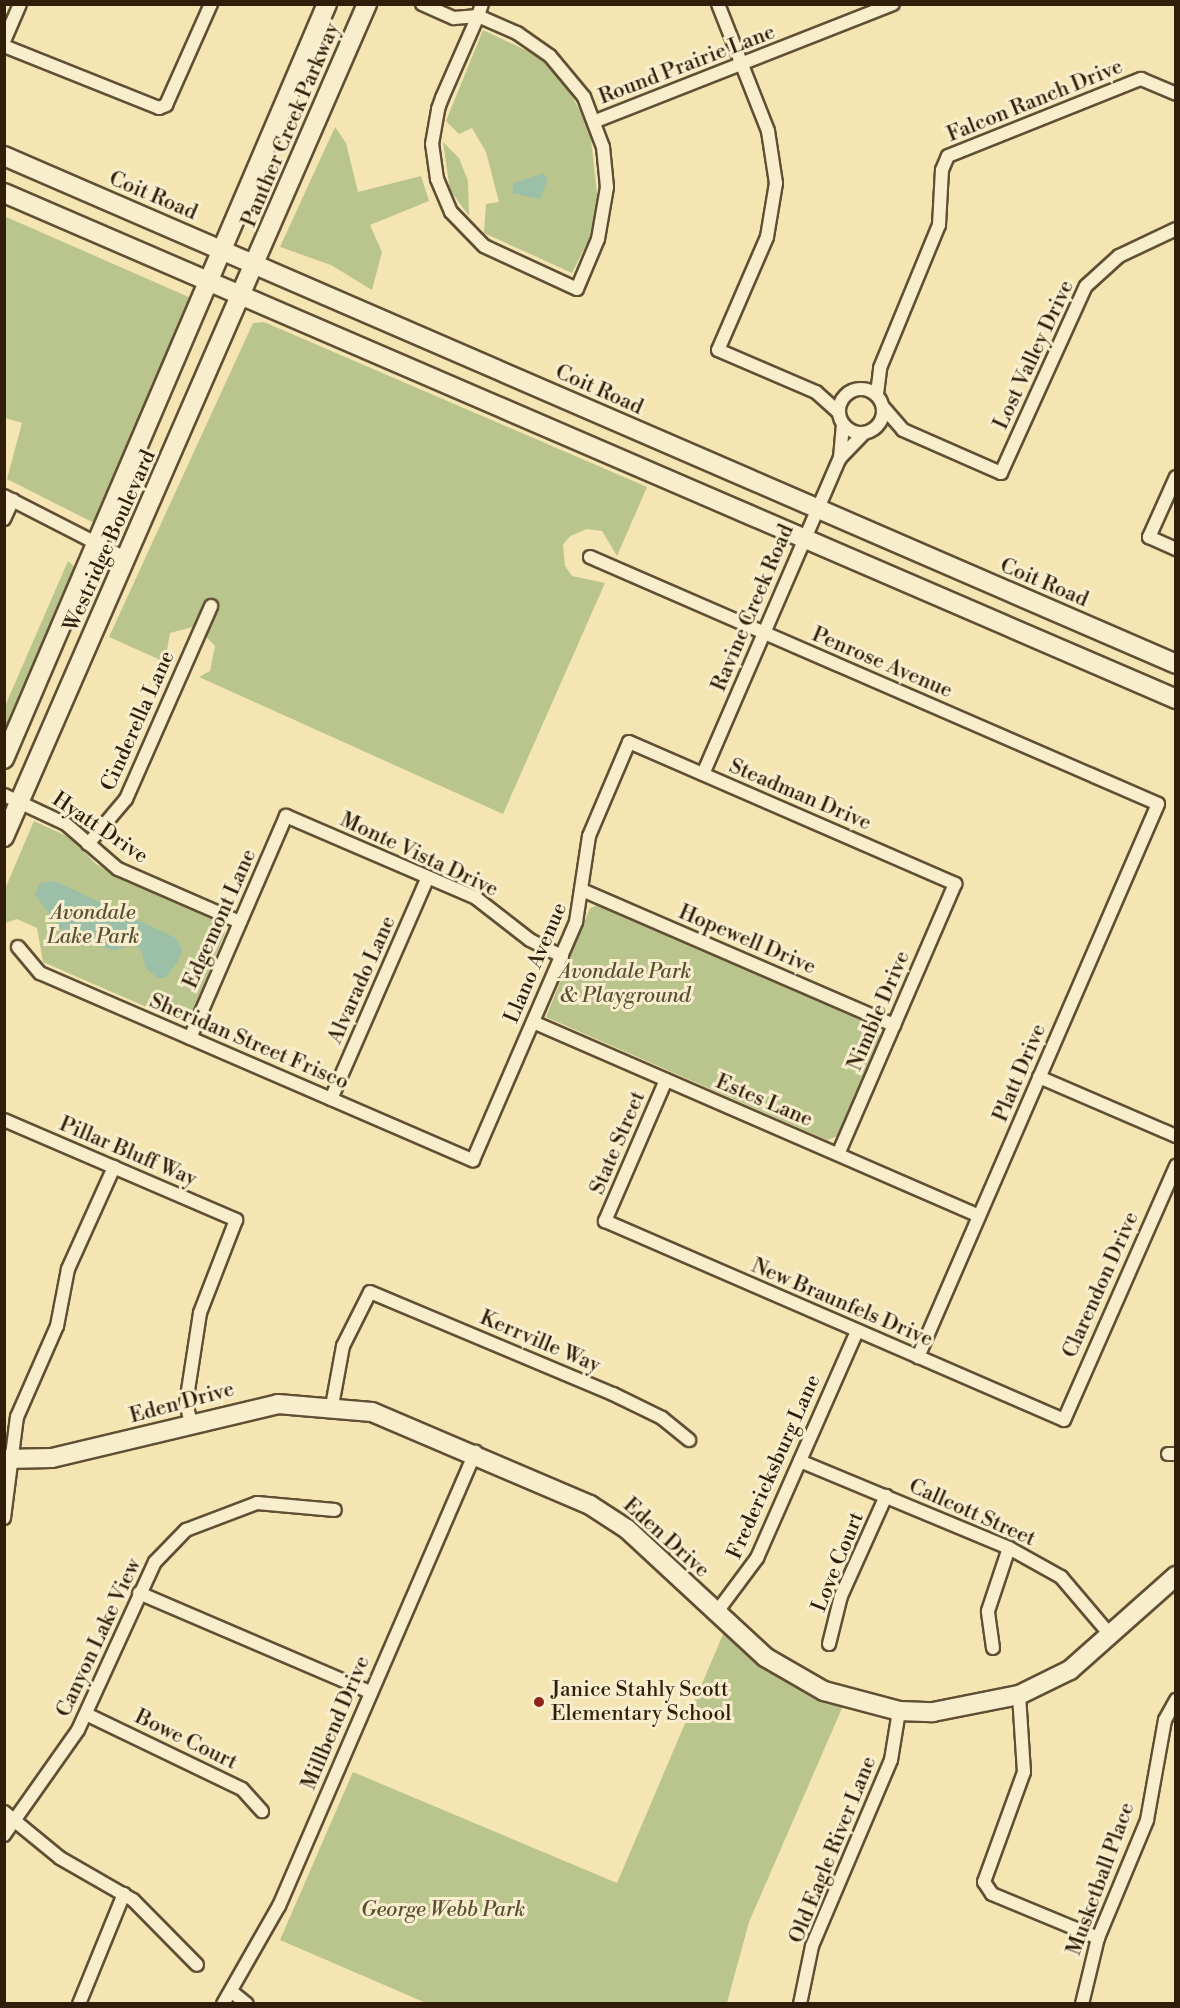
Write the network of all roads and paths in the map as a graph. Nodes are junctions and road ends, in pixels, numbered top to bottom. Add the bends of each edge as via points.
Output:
1 (20, 4) edge
2 (211, 4) edge
3 (327, 4) edge
4 (367, 4) edge
5 (422, 4) edge
6 (470, 4) edge
7 (718, 4) edge
8 (893, 4) edge
9 (480, 10) edge
10 (4, 41) edge
11 (4, 46) edge
12 (742, 64) junction
13 (1176, 94) edge
14 (596, 122) junction
15 (4, 156) edge
16 (4, 193) edge
17 (1176, 229) edge
18 (221, 249) junction
19 (256, 264) junction
20 (212, 281) junction
21 (243, 294) junction
22 (880, 368) junction
23 (852, 391) junction
24 (816, 392) junction
25 (877, 394) junction
26 (884, 408) junction
27 (841, 419) junction
28 (903, 430) junction
29 (869, 431) junction
30 (840, 458) junction
31 (1176, 477) edge
32 (9, 498) edge
33 (817, 510) junction
34 (4, 519) edge
35 (804, 538) junction
36 (97, 546) junction
37 (1176, 549) edge
38 (590, 557) dead end
39 (127, 559) junction
40 (211, 606) dead end
41 (764, 633) junction
42 (1176, 664) edge
43 (1176, 699) edge
44 (629, 742) joint
45 (4, 759) edge
46 (702, 774) junction
47 (12, 798) edge
48 (1158, 804) joint
49 (286, 816) joint
50 (4, 837) edge
51 (88, 843) junction
52 (428, 877) junction
53 (955, 884) joint
54 (584, 891) junction
55 (240, 922) junction
56 (18, 947) dead end
57 (562, 956) junction
58 (533, 1022) junction
59 (894, 1026) junction
60 (190, 1038) junction
61 (1039, 1077) junction
62 (666, 1080) junction
63 (331, 1099) junction
64 (4, 1120) edge
65 (1176, 1136) edge
66 (838, 1154) junction
67 (473, 1160) joint
68 (1176, 1166) edge
69 (114, 1167) junction
70 (979, 1216) junction
71 (605, 1221) joint
72 (857, 1330) junction
73 (918, 1357) junction
74 (333, 1406) junction
75 (1064, 1420) joint
76 (190, 1423) junction
77 (689, 1440) dead end
78 (475, 1452) junction
79 (8, 1459) edge
80 (800, 1461) junction
81 (886, 1496) junction
82 (335, 1510) dead end
83 (4, 1518) edge
84 (1009, 1548) junction
85 (1176, 1576) edge
86 (139, 1593) junction
87 (716, 1613) junction
88 (1107, 1631) junction
89 (829, 1644) dead end
90 (993, 1648) dead end
91 (370, 1692) junction
92 (1019, 1695) junction
93 (1176, 1700) edge
94 (899, 1711) junction
95 (86, 1714) junction
96 (262, 1811) dead end
97 (10, 1816) edge
98 (4, 1834) edge
99 (124, 1894) junction
100 (1098, 1938) junction
101 (197, 1965) dead end
102 (232, 1992) junction
103 (79, 2004) edge
104 (223, 2004) edge
105 (247, 2004) edge
106 (800, 2004) edge
107 (1082, 2004) edge

1 - 10 street
2 - 11 street via 166,105 159,108
3 - 18 main road, Panther Creek Parkway
4 - 19 main road, Panther Creek Parkway
5 - 9 street via 454,18
6 - 9 street
7 - 12 street
8 - 12 street, Round Prairie Lane
9 - 14 street via 550,56 577,86
9 - 14 street via 435,121 432,156 441,191 458,221 484,246 577,289 598,239 606,200 606,160
12 - 14 street, Round Prairie Lane
12 - 24 street via 771,142 775,197 766,237 718,350
13 - 22 street, Falcon Ranch Drive via 1142,79 944,161 937,233
15 - 18 main road, Coit Road
16 - 20 main road
17 - 28 street, Lost Valley Drive via 1119,256 1086,286 1001,473
18 - 19 main road, Coit Road
18 - 20 main road, Westridge Boulevard
19 - 21 main road, Westridge Boulevard
19 - 33 main road, Coit Road
20 - 21 main road
20 - 36 main road, Westridge Boulevard
21 - 35 main road
21 - 39 main road, Westridge Boulevard
22 - 23 street
22 - 25 street
23 - 24 street
23 - 25 street
23 - 27 street, Ravine Creek Road
24 - 27 street
25 - 26 street
26 - 28 street
26 - 29 street
27 - 29 street
27 - 30 street, Ravine Creek Road
28 - 29 street
29 - 30 street, Ravine Creek Road
30 - 33 street, Ravine Creek Road
31 - 37 street via 1149,537
32 - 34 street
32 - 36 street
33 - 35 street, Ravine Creek Road
33 - 42 main road, Coit Road
35 - 41 street, Ravine Creek Road
35 - 43 main road
36 - 39 street
36 - 45 main road, Westridge Boulevard
38 - 41 street, Penrose Avenue
39 - 47 main road, Westridge Boulevard
40 - 51 street, Cinderella Lane via 126,798
41 - 46 street, Ravine Creek Road
41 - 48 street, Penrose Avenue
44 - 46 street, Steadman Drive
44 - 54 street, Llano Avenue via 589,836
46 - 53 street, Steadman Drive
47 - 50 main road, Westridge Boulevard
47 - 51 street, Hyatt Drive via 60,820
48 - 61 street, Platt Drive
49 - 52 street, Monte Vista Drive
49 - 55 street, Edgemont Lane
51 - 55 street, Hyatt Drive via 118,869
52 - 57 street, Monte Vista Drive via 485,903 530,940
52 - 63 street, Alvarado Lane
53 - 59 street, Nimble Drive
54 - 57 street, Llano Avenue
54 - 59 street, Hopewell Drive
55 - 60 street, Edgemont Lane
56 - 60 street, Sheridan Street Frisco via 40,973
57 - 58 street, Llano Avenue
58 - 62 street, Estes Lane
58 - 67 street, Llano Avenue
59 - 66 street, Nimble Drive
60 - 63 street, Sheridan Street Frisco
61 - 65 street
61 - 70 street, Platt Drive
62 - 66 street, Estes Lane
62 - 71 street, State Street
63 - 67 street, Sheridan Street Frisco
64 - 69 street, Pillar Bluff Way
66 - 70 street, Estes Lane
68 - 75 street, Clarendon Drive
69 - 76 street, Pillar Bluff Way via 236,1220 200,1313 186,1403
69 - 79 street via 68,1269 57,1326 17,1417
70 - 73 street, Platt Drive
71 - 72 street, New Braunfels Drive
72 - 73 street, New Braunfels Drive
72 - 80 street, Fredericksburg Lane
73 - 75 street, New Braunfels Drive
74 - 76 main road, Eden Drive via 278,1404
74 - 77 street, Kerrville Way via 343,1346 370,1292 613,1394 662,1418
74 - 78 main road, Eden Drive via 399,1419
76 - 79 main road, Eden Drive via 52,1458
78 - 87 main road, Eden Drive via 609,1516
78 - 91 street, Millbend Drive
79 - 83 street
80 - 81 street, Callcott Street
80 - 87 street, Fredericksburg Lane via 757,1558
81 - 84 street, Callcott Street
81 - 89 street, Love Court via 841,1596
82 - 86 street, Canyon Lake View via 257,1503 186,1530 155,1562
84 - 88 street, Callcott Street via 1061,1577
84 - 90 street via 988,1611
85 - 88 main road, Eden Drive
86 - 91 street
86 - 95 street, Canyon Lake View
87 - 94 main road, Eden Drive via 765,1657 814,1686 863,1705
88 - 92 main road, Eden Drive via 1070,1670
91 - 102 street, Millbend Drive via 279,1906
92 - 94 main road, Eden Drive via 964,1708
92 - 100 street via 1024,1772 984,1882 992,1894
93 - 100 street, Musketball Place via 1165,1720 1147,1820
94 - 106 street, Old Eagle River Lane via 891,1760 812,1946
95 - 96 street, Bowe Court via 243,1789
95 - 97 street, Canyon Lake View
97 - 98 street, Canyon Lake View
97 - 99 street via 60,1858
99 - 101 street
99 - 103 street
100 - 107 street, Musketball Place
102 - 104 street, Millbend Drive
102 - 105 street

